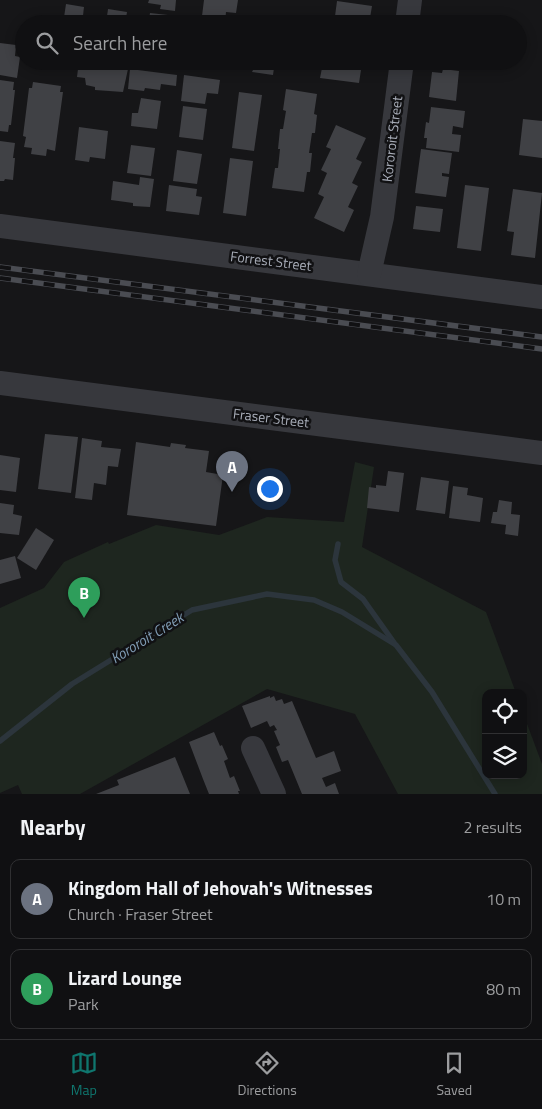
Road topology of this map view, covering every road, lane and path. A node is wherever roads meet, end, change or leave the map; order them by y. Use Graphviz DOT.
graph roads {
  1 [pos="410,0"];
  2 [pos="408,15"];
  3 [pos="401,70"];
  4 [pos="0,226"];
  5 [pos="375,275"];
  6 [pos="542,296"];
  7 [pos="0,383"];
  8 [pos="542,453"];
  9 [pos="254,748"];
  10 [pos="274,794"];
  1 -- 2 [label="street"];
  3 -- 5 [label="street, Kororoit Street"];
  4 -- 5 [label="street, Forrest Street"];
  5 -- 6 [label="street, Forrest Street"];
  7 -- 8 [label="street, Fraser Street"];
  9 -- 10 [label="street"];
}
